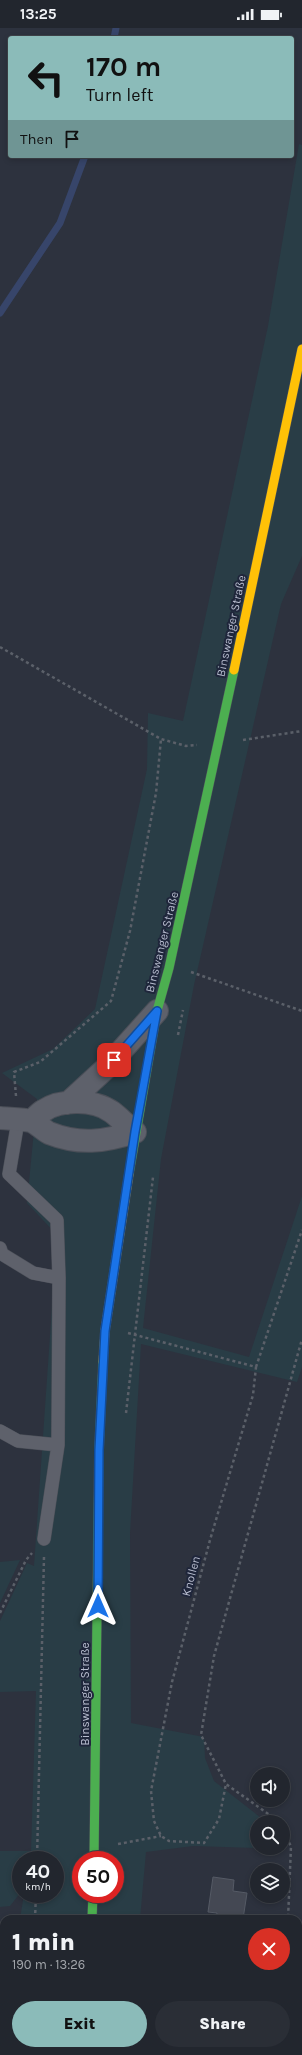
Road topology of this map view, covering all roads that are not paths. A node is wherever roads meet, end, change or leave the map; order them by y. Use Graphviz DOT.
graph roads {
  1 [pos="302,349"];
  2 [pos="157,1011"];
  3 [pos="68,1103"];
  4 [pos="17,1120"];
  5 [pos="135,1132"];
  6 [pos="0,1248"];
  7 [pos="59,1278"];
  8 [pos="0,1431"];
  9 [pos="58,1445"];
  10 [pos="44,1539"];
  11 [pos="94,1851"];
  12 [pos="93,1903"];
  13 [pos="92,1915"];
  1 -- 2 [label="main road, Binswanger Straße"];
  2 -- 3 [label="street"];
  2 -- 5 [label="main road, Binswanger Straße"];
  3 -- 4 [label="street"];
  3 -- 5 [label="street"];
  4 -- 5 [label="street"];
  4 -- 7 [label="lane"];
  5 -- 11 [label="main road, Binswanger Straße"];
  6 -- 7 [label="lane"];
  7 -- 9 [label="lane"];
  8 -- 9 [label="lane"];
  9 -- 10 [label="lane"];
  12 -- 13 [label="main road"];
}
